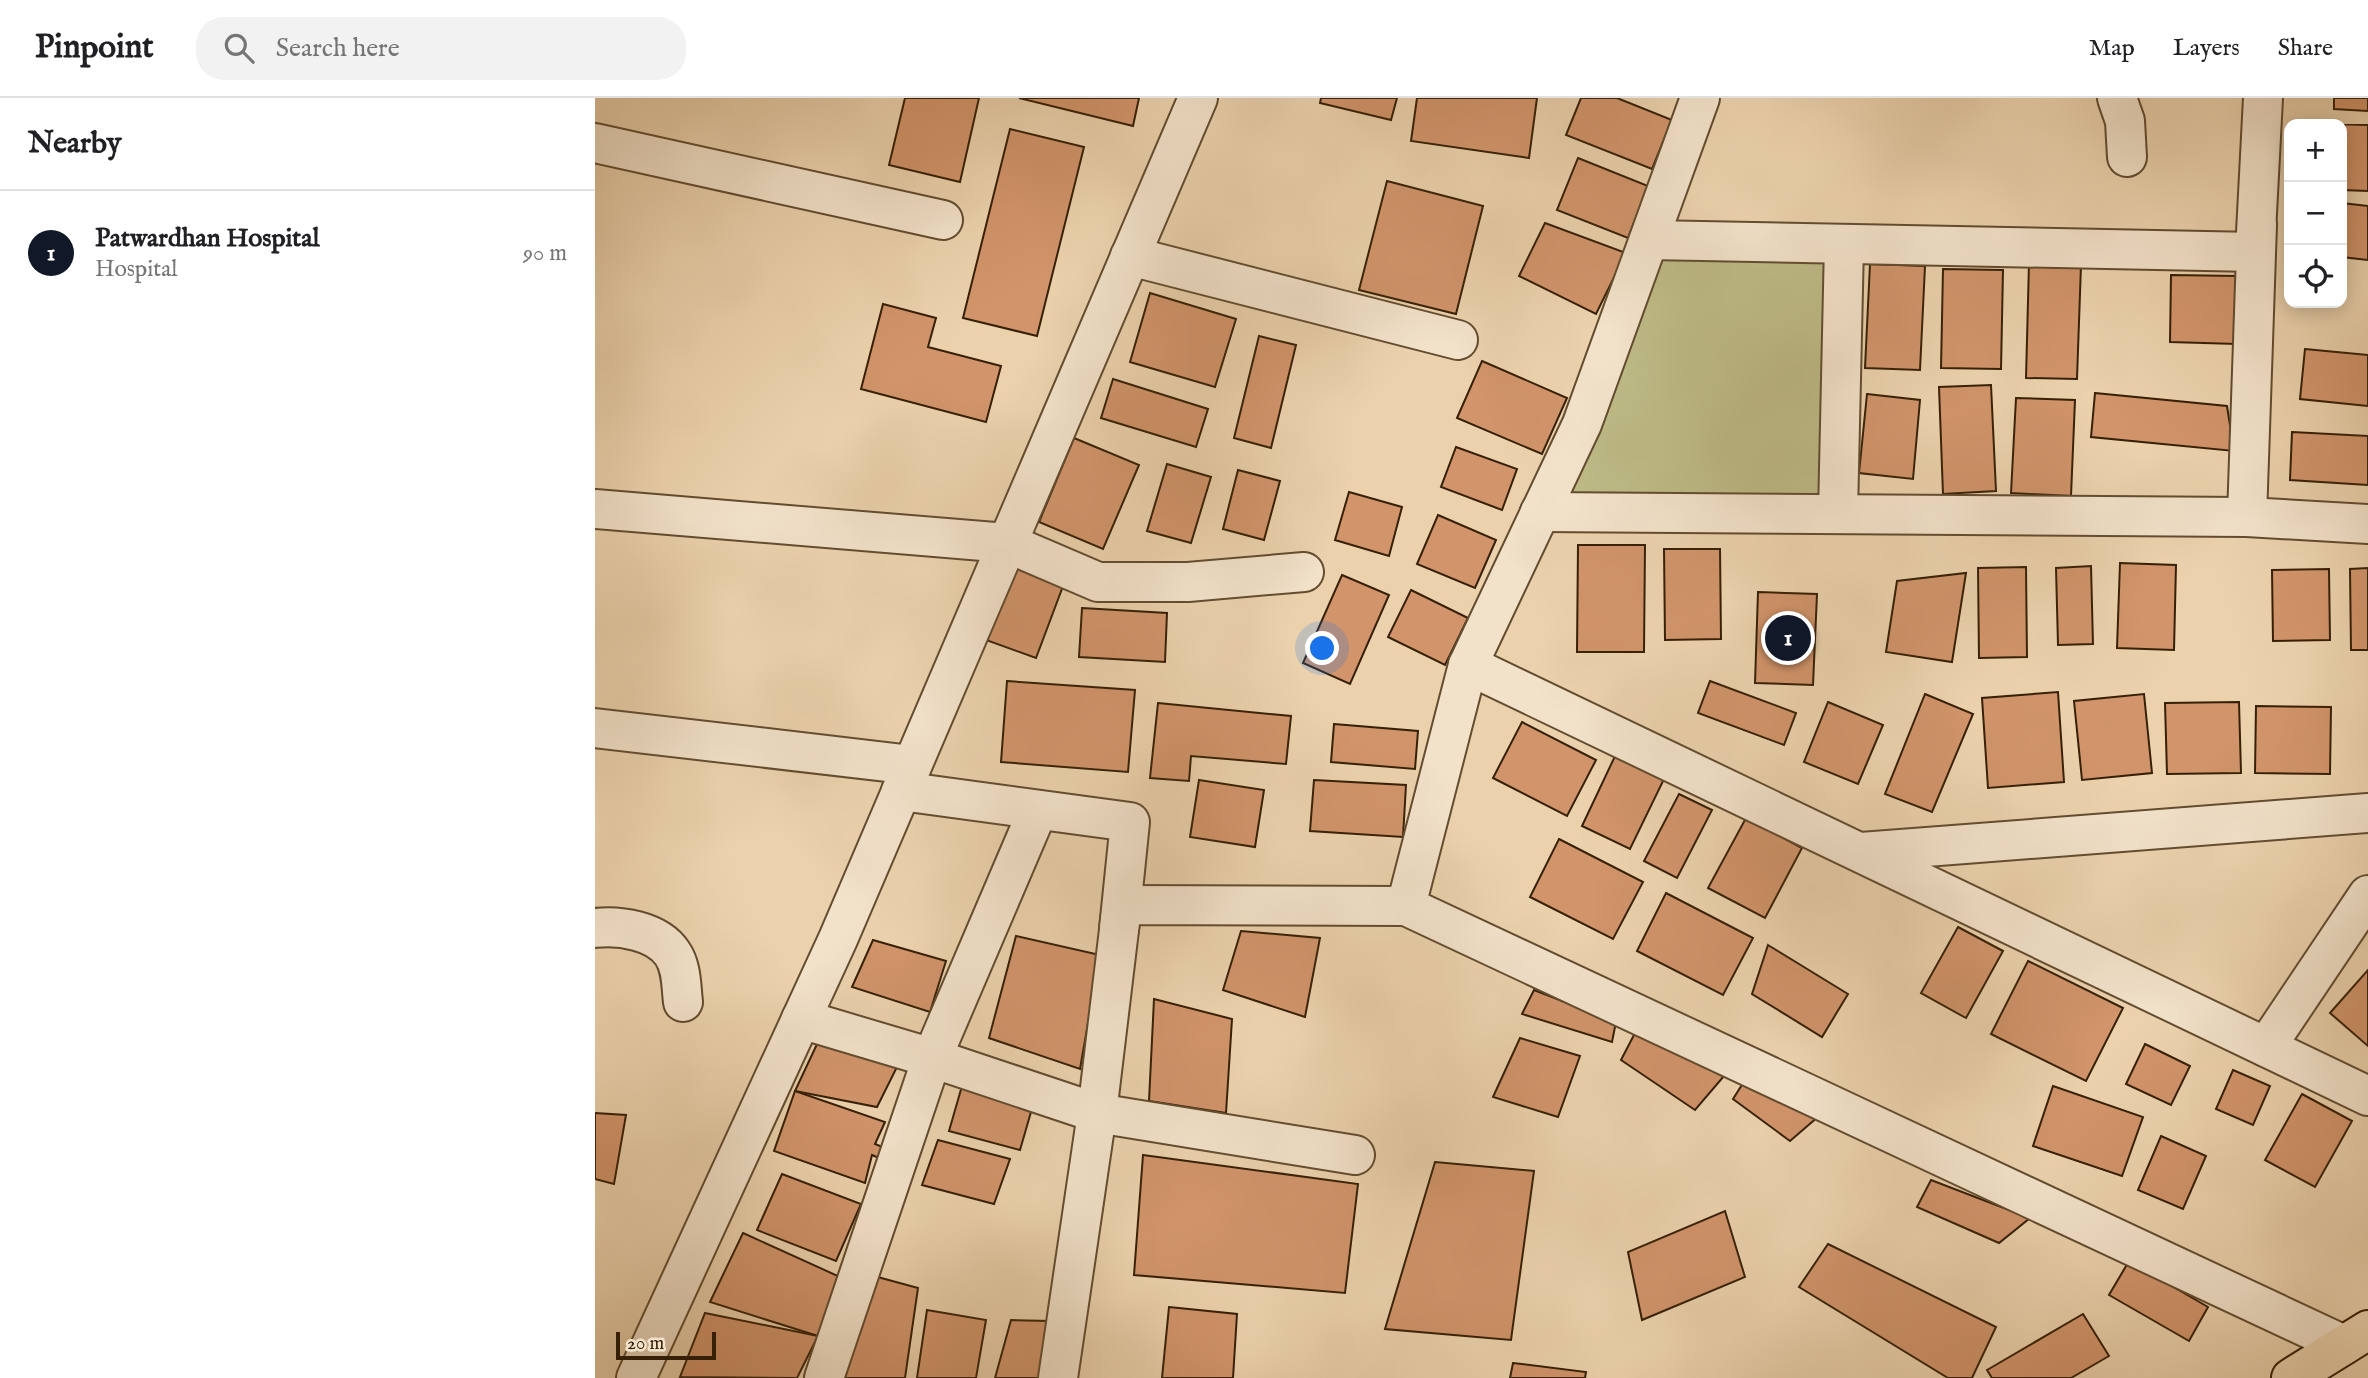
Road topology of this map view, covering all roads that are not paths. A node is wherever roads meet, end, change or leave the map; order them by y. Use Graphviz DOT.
graph roads {
  1 [pos="1198,98"];
  2 [pos="1700,98"];
  3 [pos="2117,98"];
  4 [pos="2263,98"];
  5 [pos="595,143"];
  6 [pos="2127,157"];
  7 [pos="2257,213"];
  8 [pos="943,220"];
  9 [pos="1649,240"];
  10 [pos="1844,244"];
  11 [pos="1131,256"];
  12 [pos="1458,340"];
  13 [pos="595,509"];
  14 [pos="1540,512"];
  15 [pos="1838,514"];
  16 [pos="2246,517"];
  17 [pos="2368,524"];
  18 [pos="1007,543"];
  19 [pos="1304,572"];
  20 [pos="1468,665"];
  21 [pos="595,728"];
  22 [pos="907,778"];
  23 [pos="1038,810"];
  24 [pos="2368,813"];
  25 [pos="1859,853"];
  26 [pos="2368,895"];
  27 [pos="1406,906"];
  28 [pos="595,928"];
  29 [pos="1119,929"];
  30 [pos="683,1002"];
  31 [pos="801,1019"];
  32 [pos="2266,1047"];
  33 [pos="932,1058"];
  34 [pos="2368,1096"];
  35 [pos="1097,1114"];
  36 [pos="1355,1155"];
  37 [pos="2356,1338"];
  38 [pos="636,1378"];
  39 [pos="824,1378"];
  40 [pos="1058,1378"];
  41 [pos="2291,1378"];
  1 -- 11 [label="street"];
  2 -- 9 [label="street"];
  3 -- 6 [label="street"];
  4 -- 7 [label="street"];
  5 -- 8 [label="street"];
  7 -- 10 [label="street"];
  7 -- 16 [label="street"];
  9 -- 10 [label="street"];
  9 -- 14 [label="street"];
  10 -- 15 [label="street"];
  11 -- 12 [label="street"];
  11 -- 18 [label="street"];
  13 -- 18 [label="street"];
  14 -- 15 [label="street"];
  14 -- 20 [label="street"];
  15 -- 16 [label="street"];
  16 -- 17 [label="street"];
  18 -- 19 [label="street"];
  18 -- 22 [label="street"];
  20 -- 25 [label="street"];
  20 -- 27 [label="street"];
  21 -- 22 [label="street"];
  22 -- 23 [label="street"];
  22 -- 31 [label="street"];
  23 -- 29 [label="street"];
  23 -- 33 [label="street"];
  24 -- 25 [label="street"];
  25 -- 32 [label="street"];
  26 -- 32 [label="street"];
  27 -- 29 [label="street"];
  27 -- 37 [label="street"];
  28 -- 30 [label="street"];
  29 -- 35 [label="street"];
  31 -- 33 [label="street"];
  31 -- 38 [label="street"];
  32 -- 34 [label="street"];
  33 -- 35 [label="street"];
  33 -- 39 [label="street"];
  35 -- 36 [label="street"];
  35 -- 40 [label="street"];
  37 -- 41 [label="main road"];
}
